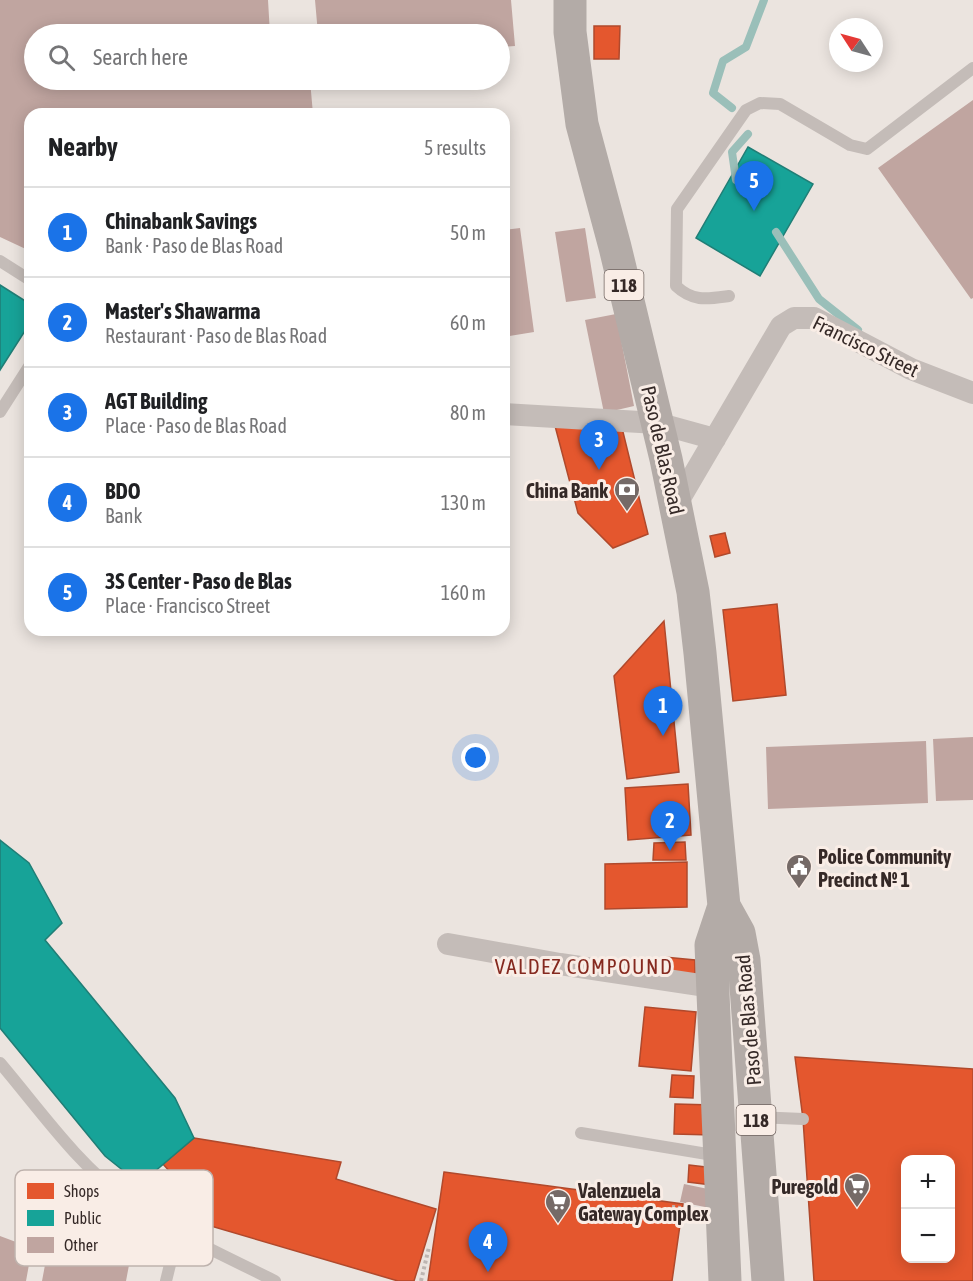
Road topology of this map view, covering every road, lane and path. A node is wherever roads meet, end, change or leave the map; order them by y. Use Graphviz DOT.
graph roads {
  1 [pos="570,0"];
  2 [pos="973,68"];
  3 [pos="0,261"];
  4 [pos="24,276"];
  5 [pos="729,296"];
  6 [pos="24,374"];
  7 [pos="973,393"];
  8 [pos="0,412"];
  9 [pos="510,414"];
  10 [pos="657,423"];
  11 [pos="715,439"];
  12 [pos="676,505"];
  13 [pos="724,906"];
  14 [pos="448,944"];
  15 [pos="713,987"];
  16 [pos="0,1063"];
  17 [pos="755,1118"];
  18 [pos="803,1119"];
  19 [pos="581,1133"];
  20 [pos="721,1156"];
  21 [pos="93,1170"];
  22 [pos="672,1207"];
  23 [pos="680,1215"];
  24 [pos="429,1247"];
  25 [pos="213,1250"];
  26 [pos="170,1266"];
  27 [pos="166,1281"];
  28 [pos="275,1281"];
  29 [pos="421,1281"];
  30 [pos="726,1281"];
  31 [pos="768,1281"];
  1 -- 10 [label="main road, Paso de Blas Road / 118"];
  2 -- 5 [label="lane"];
  3 -- 4 [label="lane"];
  6 -- 8 [label="lane"];
  7 -- 11 [label="street, Francisco Street"];
  9 -- 10 [label="street"];
  10 -- 11 [label="street"];
  10 -- 12 [label="main road, Paso de Blas Road / 118"];
  11 -- 12 [label="street, Francisco Street"];
  12 -- 13 [label="main road, Paso de Blas Road / 118"];
  13 -- 15 [label="main road, Paso de Blas Road / 118"];
  13 -- 17 [label="main road, Paso de Blas Road / 118"];
  14 -- 15 [label="street"];
  15 -- 20 [label="main road, Paso de Blas Road / 118"];
  16 -- 21 [label="lane"];
  17 -- 18 [label="lane"];
  17 -- 31 [label="main road, Paso de Blas Road / 118"];
  19 -- 20 [label="lane"];
  20 -- 30 [label="main road, Paso de Blas Road / 118"];
  22 -- 23 [label="path"];
  24 -- 29 [label="path"];
  25 -- 28 [label="lane"];
  26 -- 27 [label="lane"];
}
